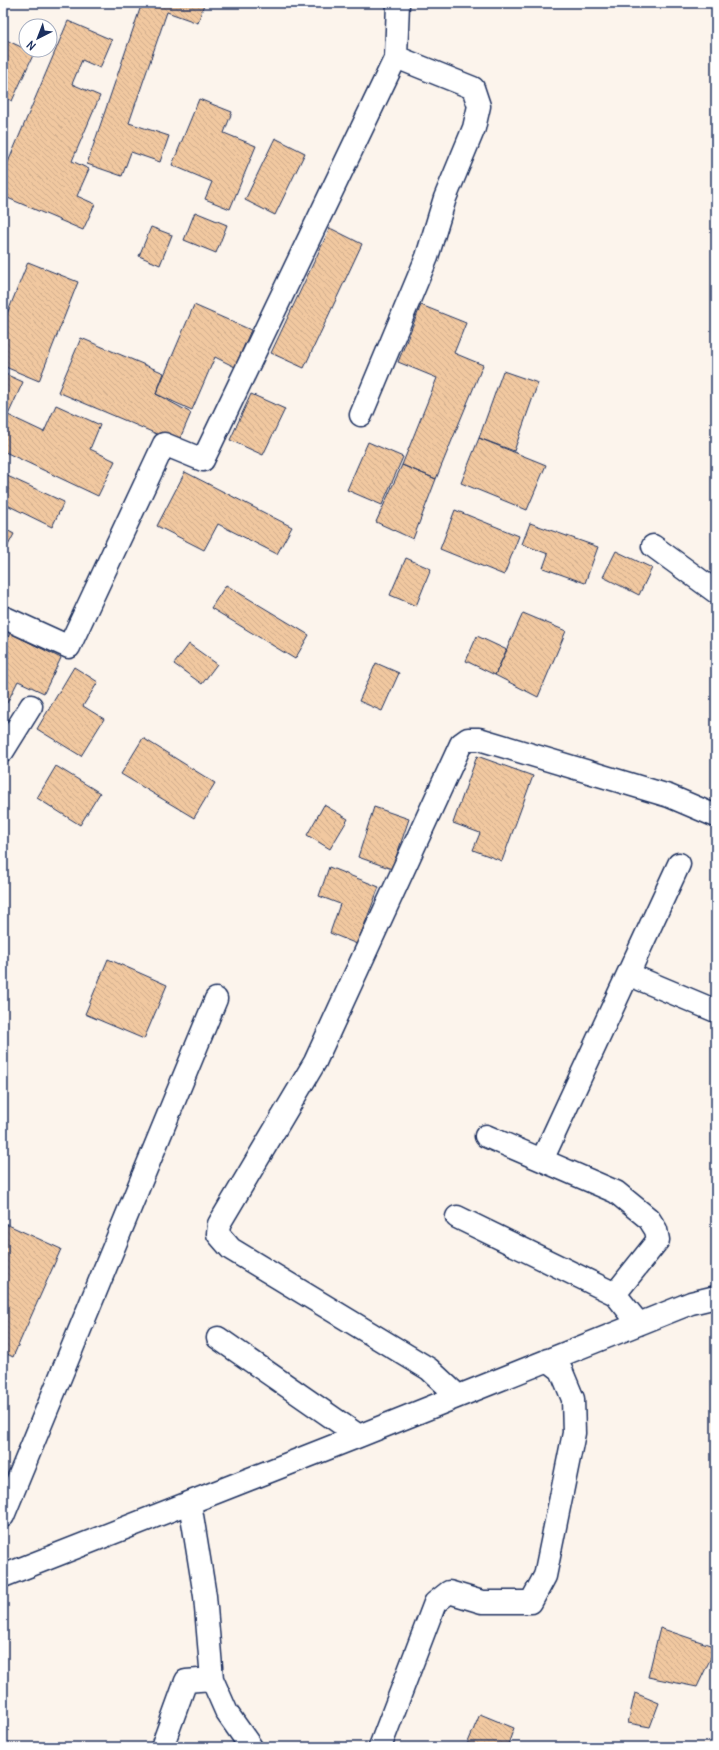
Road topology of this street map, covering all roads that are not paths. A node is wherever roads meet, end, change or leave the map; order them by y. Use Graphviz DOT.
graph roads {
  1 [pos="398,3"];
  2 [pos="396,57"];
  3 [pos="361,415"];
  4 [pos="653,546"];
  5 [pos="716,592"];
  6 [pos="3,617"];
  7 [pos="31,706"];
  8 [pos="3,752"];
  9 [pos="716,816"];
  10 [pos="679,864"];
  11 [pos="628,974"];
  12 [pos="216,999"];
  13 [pos="716,1011"];
  14 [pos="486,1136"];
  15 [pos="542,1160"];
  16 [pos="456,1217"];
  17 [pos="615,1294"];
  18 [pos="716,1297"];
  19 [pos="639,1324"];
  20 [pos="218,1338"];
  21 [pos="548,1360"];
  22 [pos="458,1396"];
  23 [pos="359,1436"];
  24 [pos="190,1503"];
  25 [pos="3,1516"];
  26 [pos="3,1576"];
  27 [pos="212,1679"];
  28 [pos="162,1747"];
  29 [pos="251,1747"];
  30 [pos="380,1747"];
  1 -- 2 [label="street"];
  2 -- 3 [label="street"];
  2 -- 6 [label="street"];
  4 -- 5 [label="street"];
  7 -- 8 [label="street"];
  9 -- 22 [label="street"];
  10 -- 11 [label="street"];
  11 -- 13 [label="street"];
  11 -- 15 [label="street"];
  12 -- 25 [label="street"];
  14 -- 15 [label="street"];
  15 -- 17 [label="street"];
  16 -- 17 [label="street"];
  17 -- 19 [label="street"];
  18 -- 19 [label="street"];
  19 -- 21 [label="street"];
  20 -- 23 [label="street"];
  21 -- 22 [label="street"];
  21 -- 30 [label="street"];
  22 -- 23 [label="street"];
  23 -- 24 [label="street"];
  24 -- 26 [label="street"];
  24 -- 27 [label="street"];
  27 -- 28 [label="street"];
  27 -- 29 [label="street"];
}
